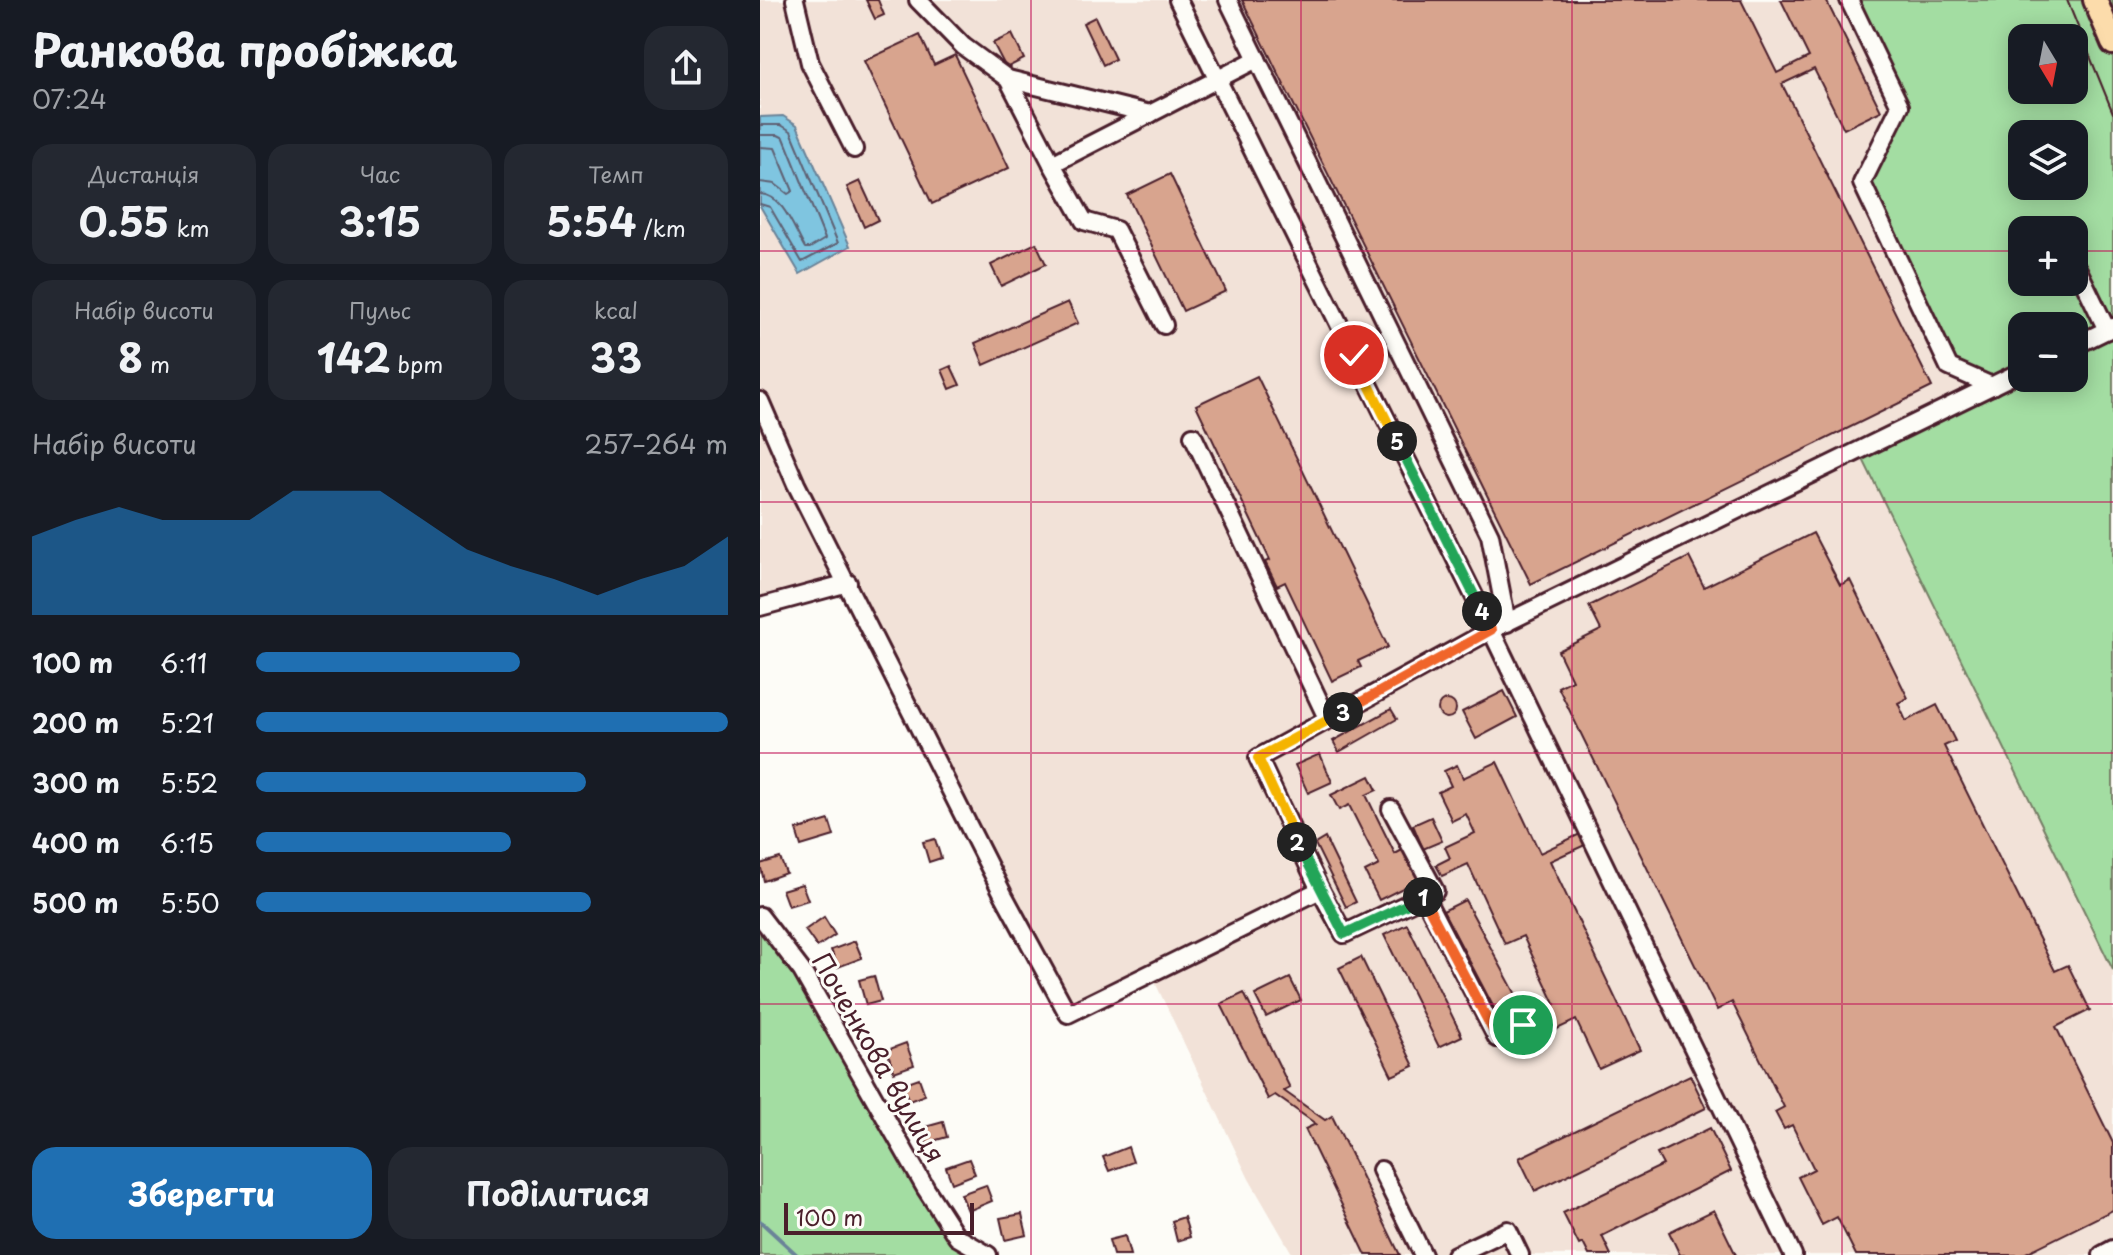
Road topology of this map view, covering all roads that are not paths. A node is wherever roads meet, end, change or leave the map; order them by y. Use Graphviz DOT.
graph roads {
  1 [pos="795,0"];
  2 [pos="918,0"];
  3 [pos="1178,0"];
  4 [pos="1228,0"];
  5 [pos="1849,0"];
  6 [pos="2095,0"];
  7 [pos="2113,43"];
  8 [pos="1257,59"];
  9 [pos="1008,79"];
  10 [pos="1217,79"];
  11 [pos="1150,114"];
  12 [pos="854,149"];
  13 [pos="1052,164"];
  14 [pos="2088,288"];
  15 [pos="1164,325"];
  16 [pos="2110,328"];
  17 [pos="2088,339"];
  18 [pos="2008,378"];
  19 [pos="1992,386"];
  20 [pos="760,401"];
  21 [pos="1193,436"];
  22 [pos="848,583"];
  23 [pos="760,607"];
  24 [pos="1507,623"];
  25 [pos="1491,630"];
  26 [pos="1328,720"];
  27 [pos="1391,809"];
  28 [pos="1320,890"];
  29 [pos="1424,896"];
  30 [pos="760,916"];
  31 [pos="1523,1025"];
  32 [pos="1381,1170"];
  33 [pos="957,1237"];
  34 [pos="2113,1249"];
  35 [pos="954,1255"];
  36 [pos="988,1255"];
  37 [pos="1423,1255"];
  38 [pos="1455,1255"];
  39 [pos="1520,1255"];
  40 [pos="1793,1255"];
  41 [pos="2102,1255"];
  1 -- 12 [label="street"];
  2 -- 9 [label="street"];
  3 -- 10 [label="street"];
  4 -- 8 [label="street"];
  5 -- 19 [label="street"];
  6 -- 7 [label="main road"];
  8 -- 10 [label="street"];
  8 -- 24 [label="street"];
  9 -- 11 [label="street"];
  9 -- 13 [label="street"];
  10 -- 11 [label="street"];
  10 -- 25 [label="street"];
  11 -- 13 [label="street"];
  13 -- 15 [label="street"];
  14 -- 16 [label="street"];
  16 -- 17 [label="street"];
  18 -- 19 [label="street"];
  19 -- 24 [label="street"];
  20 -- 22 [label="street"];
  21 -- 26 [label="street"];
  22 -- 23 [label="street"];
  22 -- 28 [label="street"];
  24 -- 25 [label="street"];
  25 -- 26 [label="street"];
  25 -- 40 [label="street"];
  26 -- 28 [label="street"];
  27 -- 29 [label="street"];
  28 -- 29 [label="street"];
  29 -- 31 [label="street"];
  30 -- 33 [label="street, Поченкова вулиця"];
  32 -- 37 [label="street"];
  33 -- 35 [label="street"];
  33 -- 36 [label="street, Поченкова вулиця"];
  34 -- 41 [label="street"];
  38 -- 39 [label="street"];
}
